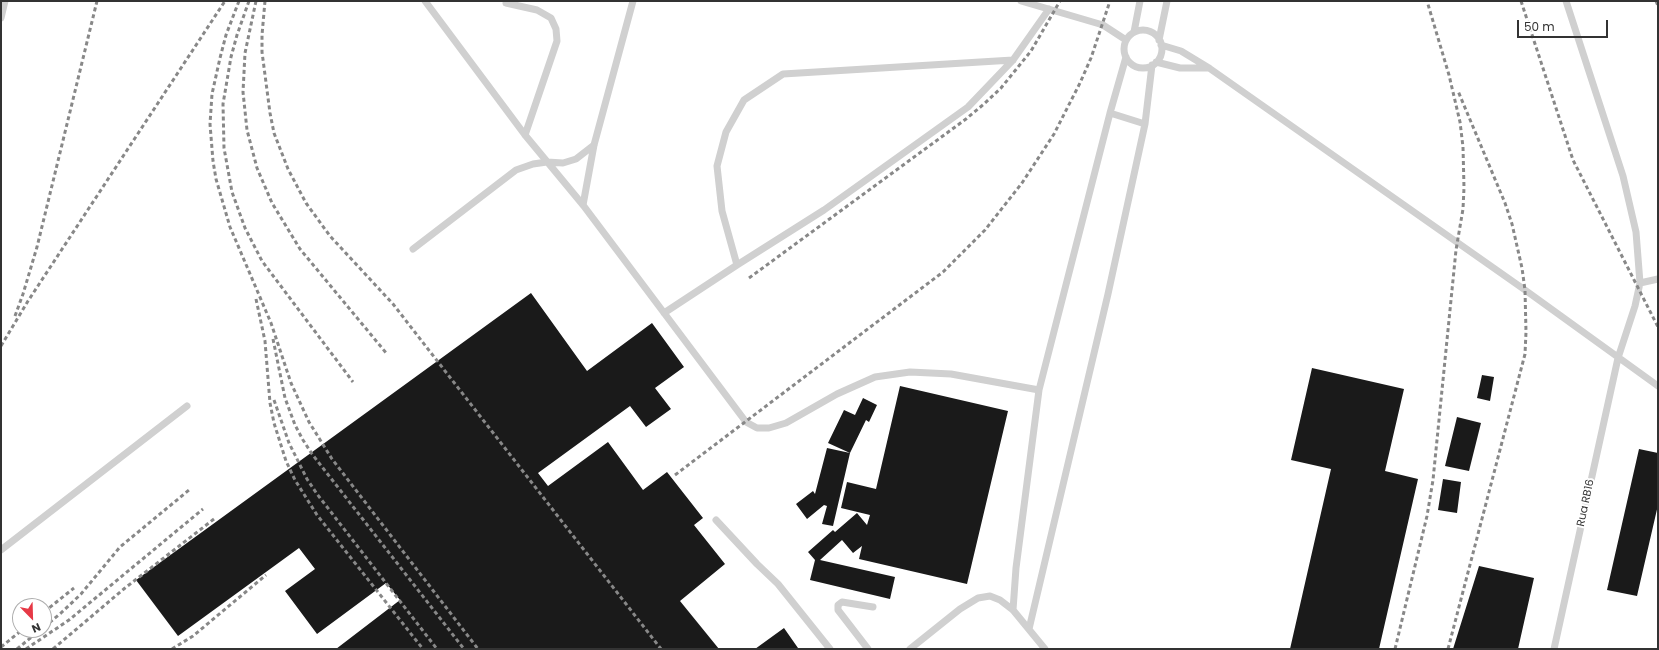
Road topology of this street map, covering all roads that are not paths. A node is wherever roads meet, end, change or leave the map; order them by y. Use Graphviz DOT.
graph roads {
  1 [pos="5,1"];
  2 [pos="425,1"];
  3 [pos="633,1"];
  4 [pos="1021,1"];
  5 [pos="1140,1"];
  6 [pos="1167,1"];
  7 [pos="1566,1"];
  8 [pos="506,3"];
  9 [pos="1049,9"];
  10 [pos="1,18"];
  11 [pos="1134,32"];
  12 [pos="1126,40"];
  13 [pos="1160,42"];
  14 [pos="1126,58"];
  15 [pos="1013,60"];
  16 [pos="1154,64"];
  17 [pos="1209,68"];
  18 [pos="1110,113"];
  19 [pos="1145,124"];
  20 [pos="525,135"];
  21 [pos="594,145"];
  22 [pos="547,162"];
  23 [pos="583,205"];
  24 [pos="413,249"];
  25 [pos="738,265"];
  26 [pos="1658,280"];
  27 [pos="1640,283"];
  28 [pos="664,313"];
  29 [pos="1618,358"];
  30 [pos="1658,386"];
  31 [pos="1039,390"];
  32 [pos="187,406"];
  33 [pos="716,520"];
  34 [pos="1,550"];
  35 [pos="873,607"];
  36 [pos="1013,610"];
  37 [pos="1029,629"];
  38 [pos="830,649"];
  39 [pos="868,649"];
  40 [pos="910,649"];
  41 [pos="1045,649"];
  42 [pos="1554,649"];
  1 -- 10 [label="lane"];
  2 -- 20 [label="lane"];
  3 -- 21 [label="lane"];
  4 -- 9 [label="lane"];
  5 -- 11 [label="lane"];
  6 -- 13 [label="lane"];
  7 -- 27 [label="lane, Rua RB16"];
  8 -- 20 [label="lane"];
  9 -- 12 [label="lane"];
  9 -- 15 [label="lane"];
  11 -- 12 [label="lane"];
  11 -- 13 [label="lane"];
  12 -- 14 [label="lane"];
  13 -- 16 [label="lane"];
  13 -- 17 [label="lane"];
  14 -- 16 [label="lane"];
  14 -- 18 [label="lane"];
  15 -- 25 [label="lane"];
  15 -- 25 [label="lane"];
  16 -- 17 [label="lane"];
  16 -- 19 [label="lane"];
  17 -- 29 [label="lane"];
  18 -- 19 [label="lane"];
  18 -- 31 [label="lane"];
  19 -- 37 [label="lane"];
  20 -- 22 [label="lane"];
  21 -- 22 [label="lane"];
  21 -- 23 [label="lane"];
  22 -- 23 [label="lane"];
  22 -- 24 [label="lane"];
  23 -- 28 [label="lane"];
  25 -- 28 [label="lane"];
  26 -- 27 [label="lane"];
  27 -- 29 [label="lane, Rua RB16"];
  28 -- 31 [label="lane"];
  29 -- 30 [label="lane"];
  29 -- 42 [label="lane, Rua RB16"];
  31 -- 36 [label="lane"];
  32 -- 34 [label="lane"];
  33 -- 38 [label="lane"];
  35 -- 39 [label="lane"];
  36 -- 37 [label="lane"];
  36 -- 40 [label="lane"];
  37 -- 41 [label="lane"];
}
